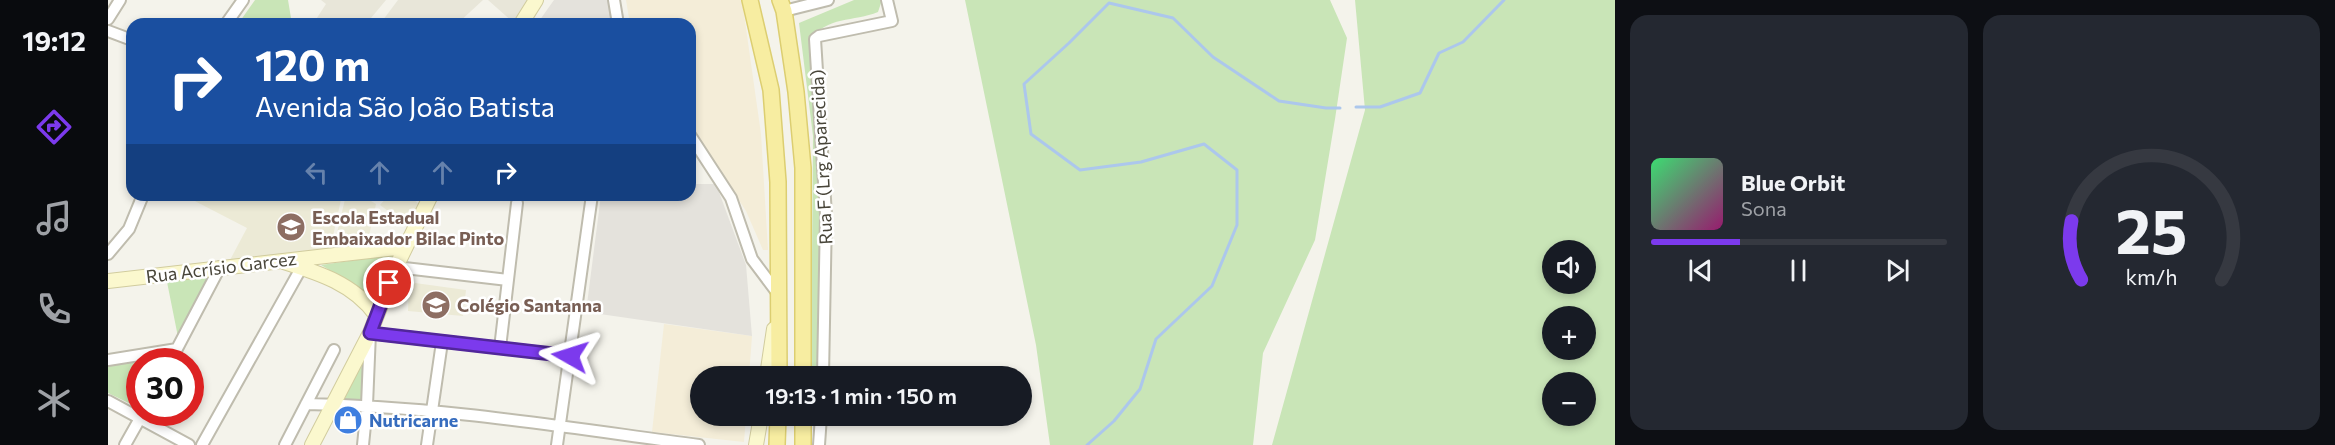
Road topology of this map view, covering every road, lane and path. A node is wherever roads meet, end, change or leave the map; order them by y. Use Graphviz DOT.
graph roads {
  1 [pos="120,0"];
  2 [pos="243,0"];
  3 [pos="536,0"];
  4 [pos="614,0"];
  5 [pos="750,0"];
  6 [pos="828,0"];
  7 [pos="887,0"];
  8 [pos="782,5"];
  9 [pos="230,18"];
  10 [pos="525,18"];
  11 [pos="617,18"];
  12 [pos="108,19"];
  13 [pos="108,31"];
  14 [pos="126,38"];
  15 [pos="696,144"];
  16 [pos="141,201"];
  17 [pos="428,201"];
  18 [pos="591,201"];
  19 [pos="517,203"];
  20 [pos="405,247"];
  21 [pos="108,254"];
  22 [pos="304,262"];
  23 [pos="220,267"];
  24 [pos="396,267"];
  25 [pos="508,280"];
  26 [pos="108,281"];
  27 [pos="779,295"];
  28 [pos="376,315"];
  29 [pos="370,333"];
  30 [pos="442,342"];
  31 [pos="178,348"];
  32 [pos="500,348"];
  33 [pos="334,350"];
  34 [pos="570,356"];
  35 [pos="126,357"];
  36 [pos="108,360"];
  37 [pos="768,366"];
  38 [pos="779,366"];
  39 [pos="803,366"];
  40 [pos="823,366"];
  41 [pos="108,400"];
  42 [pos="306,404"];
  43 [pos="333,404"];
  44 [pos="367,405"];
  45 [pos="126,408"];
  46 [pos="431,411"];
  47 [pos="136,426"];
  48 [pos="159,426"];
  49 [pos="759,426"];
  50 [pos="778,426"];
  51 [pos="803,426"];
  52 [pos="820,426"];
  53 [pos="560,427"];
  54 [pos="632,441"];
  55 [pos="125,445"];
  56 [pos="189,445"];
  57 [pos="202,445"];
  58 [pos="285,445"];
  59 [pos="312,445"];
  60 [pos="363,445"];
  61 [pos="427,445"];
  62 [pos="558,445"];
  63 [pos="699,445"];
  64 [pos="756,445"];
  65 [pos="777,445"];
  66 [pos="803,445"];
  67 [pos="819,445"];
  1 -- 12 [label="street"];
  2 -- 9 [label="street"];
  3 -- 10 [label="street"];
  4 -- 11 [label="street"];
  5 -- 27 [label="main road"];
  6 -- 8 [label="street"];
  7 -- 40 [label="street, Rua F (Lrg Aparecida)"];
  8 -- 39 [label="main road"];
  13 -- 14 [label="street"];
  15 -- 27 [label="street"];
  16 -- 21 [label="street"];
  17 -- 20 [label="street"];
  18 -- 34 [label="street"];
  19 -- 25 [label="street"];
  20 -- 22 [label="street, Rua Acrísio Garcez"];
  20 -- 24 [label="street"];
  22 -- 23 [label="street, Rua Acrísio Garcez"];
  22 -- 28 [label="street"];
  22 -- 57 [label="street"];
  23 -- 26 [label="street, Rua Acrísio Garcez"];
  23 -- 31 [label="street"];
  24 -- 25 [label="street"];
  24 -- 28 [label="street"];
  25 -- 32 [label="street"];
  27 -- 37 [label="street"];
  27 -- 38 [label="main road"];
  28 -- 29 [label="street"];
  29 -- 30 [label="street"];
  29 -- 43 [label="street"];
  29 -- 44 [label="street"];
  30 -- 32 [label="street"];
  30 -- 46 [label="street"];
  32 -- 34 [label="street"];
  33 -- 42 [label="street"];
  34 -- 53 [label="street"];
  35 -- 36 [label="street"];
  41 -- 45 [label="street"];
  42 -- 43 [label="street"];
  42 -- 58 [label="street"];
  43 -- 44 [label="street"];
  43 -- 59 [label="street"];
  44 -- 46 [label="street"];
  44 -- 60 [label="street"];
  46 -- 53 [label="street"];
  46 -- 61 [label="street"];
  47 -- 55 [label="street"];
  48 -- 56 [label="street"];
  49 -- 64 [label="street"];
  50 -- 65 [label="main road"];
  51 -- 66 [label="main road"];
  52 -- 67 [label="street"];
  53 -- 54 [label="street"];
  53 -- 62 [label="street"];
  54 -- 63 [label="street"];
}
